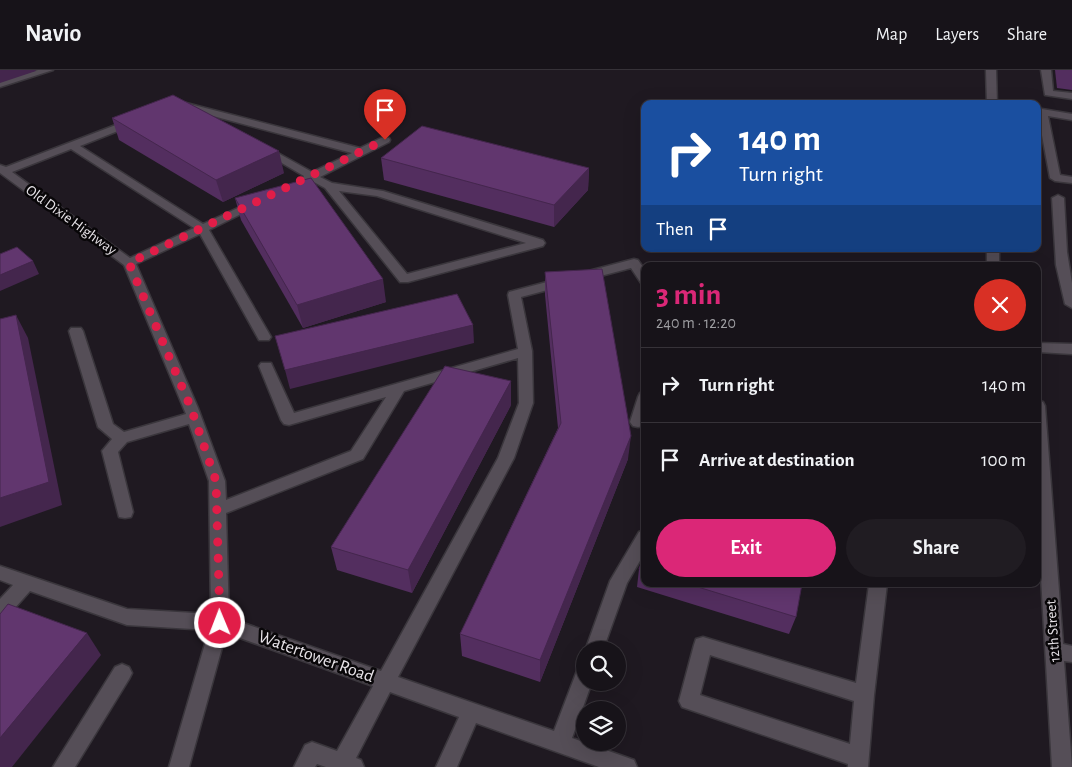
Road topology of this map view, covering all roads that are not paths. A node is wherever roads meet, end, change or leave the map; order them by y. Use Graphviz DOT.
graph roads {
  1 [pos="48,70"];
  2 [pos="992,70"];
  3 [pos="1046,70"];
  4 [pos="0,84"];
  5 [pos="1072,96"];
  6 [pos="992,100"];
  7 [pos="1041,116"];
  8 [pos="1072,117"];
  9 [pos="141,118"];
  10 [pos="1041,124"];
  11 [pos="228,129"];
  12 [pos="385,140"];
  13 [pos="254,143"];
  14 [pos="72,145"];
  15 [pos="362,152"];
  16 [pos="2,170"];
  17 [pos="312,176"];
  18 [pos="1072,180"];
  19 [pos="296,184"];
  20 [pos="329,186"];
  21 [pos="270,196"];
  22 [pos="1058,198"];
  23 [pos="203,229"];
  24 [pos="129,263"];
  25 [pos="1067,263"];
  26 [pos="641,274"];
  27 [pos="1072,304"];
  28 [pos="76,332"];
  29 [pos="264,337"];
  30 [pos="1041,348"];
  31 [pos="1072,349"];
  32 [pos="525,351"];
  33 [pos="266,366"];
  34 [pos="398,388"];
  35 [pos="641,411"];
  36 [pos="193,417"];
  37 [pos="638,422"];
  38 [pos="1041,436"];
  39 [pos="122,438"];
  40 [pos="217,510"];
  41 [pos="125,512"];
  42 [pos="641,544"];
  43 [pos="0,573"];
  44 [pos="26,582"];
  45 [pos="878,587"];
  46 [pos="0,612"];
  47 [pos="220,623"];
  48 [pos="597,641"];
  49 [pos="1063,652"];
  50 [pos="122,673"];
  51 [pos="385,682"];
  52 [pos="579,691"];
  53 [pos="864,695"];
  54 [pos="471,712"];
  55 [pos="560,744"];
  56 [pos="858,762"];
  57 [pos="348,765"];
  58 [pos="63,767"];
  59 [pos="178,767"];
  60 [pos="304,767"];
  61 [pos="446,767"];
  62 [pos="627,767"];
  63 [pos="1062,767"];
  1 -- 4 [label="street"];
  2 -- 6 [label="street"];
  3 -- 5 [label="street"];
  7 -- 8 [label="street"];
  9 -- 14 [label="street"];
  10 -- 18 [label="street"];
  11 -- 15 [label="street"];
  12 -- 15 [label="street"];
  13 -- 17 [label="street"];
  14 -- 16 [label="street"];
  14 -- 23 [label="street"];
  15 -- 17 [label="street"];
  16 -- 24 [label="street, Old Dixie Highway"];
  17 -- 19 [label="street"];
  17 -- 20 [label="street"];
  20 -- 20 [label="street"];
  21 -- 23 [label="street"];
  22 -- 25 [label="street"];
  23 -- 24 [label="street"];
  23 -- 29 [label="street"];
  24 -- 36 [label="street, Old Dixie Highway"];
  25 -- 27 [label="street"];
  26 -- 32 [label="street"];
  28 -- 39 [label="street"];
  30 -- 31 [label="street"];
  32 -- 34 [label="street"];
  32 -- 51 [label="street"];
  33 -- 34 [label="street"];
  34 -- 40 [label="street"];
  35 -- 37 [label="street"];
  36 -- 39 [label="street"];
  36 -- 40 [label="street, Old Dixie Highway"];
  38 -- 49 [label="street, 12th Street"];
  39 -- 41 [label="street"];
  40 -- 47 [label="street, Old Dixie Highway"];
  42 -- 48 [label="street"];
  43 -- 44 [label="street, Watertower Road"];
  44 -- 46 [label="street"];
  44 -- 47 [label="street, Watertower Road"];
  45 -- 53 [label="street"];
  47 -- 51 [label="street, Watertower Road"];
  47 -- 59 [label="street, Old Dixie Highway"];
  49 -- 63 [label="street, 12th Street"];
  50 -- 58 [label="street"];
  51 -- 54 [label="street, Watertower Road"];
  51 -- 57 [label="street"];
  52 -- 55 [label="street"];
  53 -- 56 [label="street"];
  53 -- 56 [label="street"];
  54 -- 55 [label="street, Watertower Road"];
  54 -- 61 [label="street"];
  55 -- 62 [label="street, Watertower Road"];
  57 -- 60 [label="street"];
}
